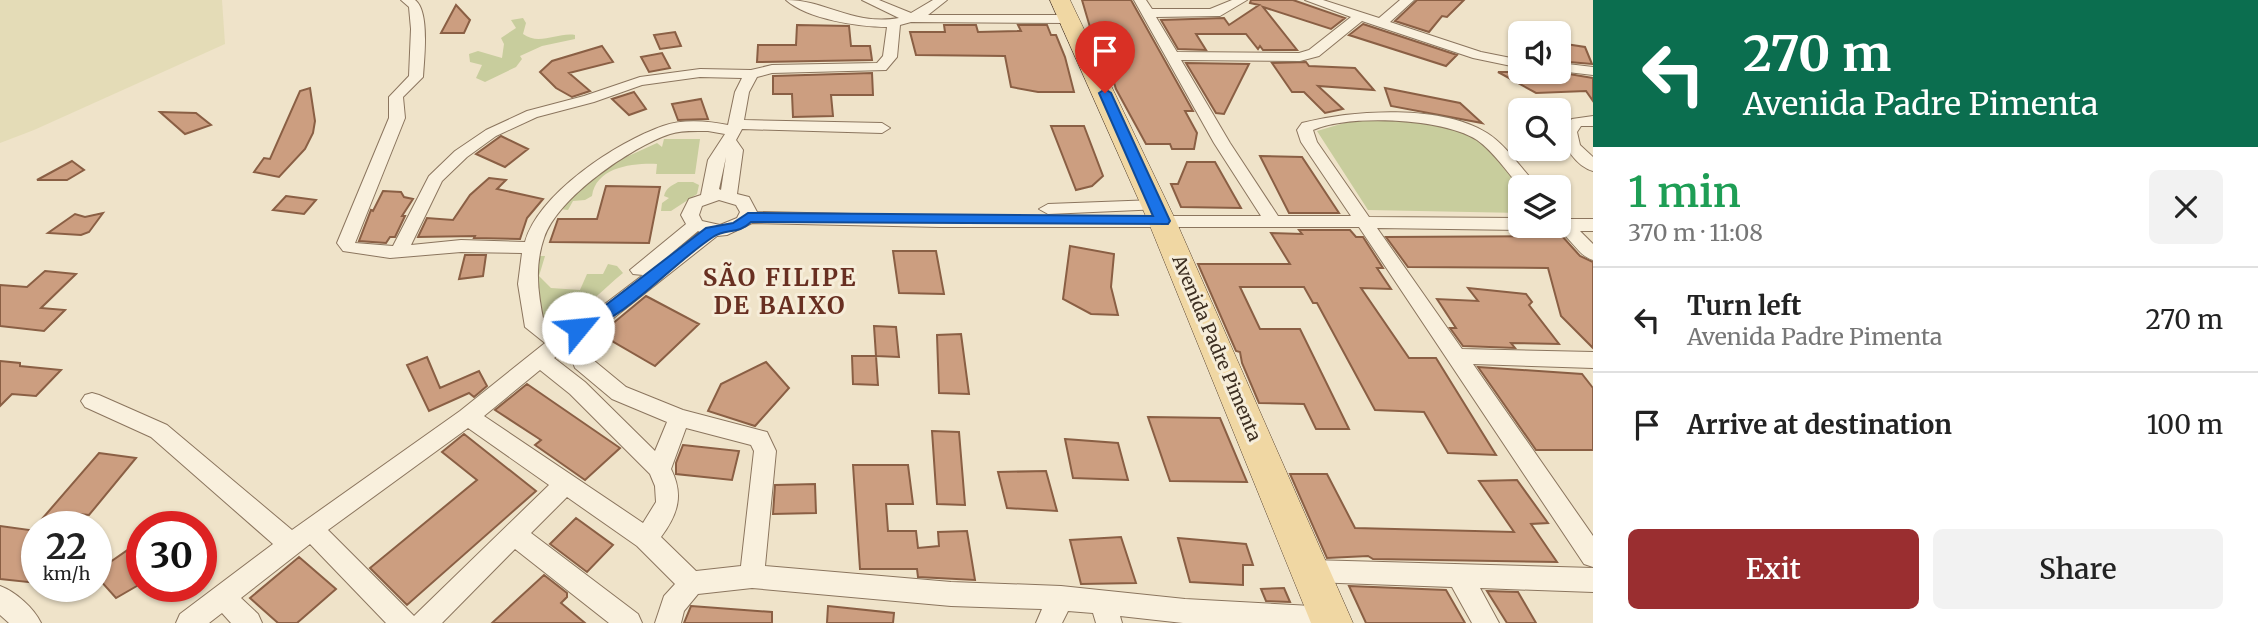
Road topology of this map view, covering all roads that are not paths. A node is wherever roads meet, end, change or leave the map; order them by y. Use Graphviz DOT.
graph roads {
  1 [pos="407,0"];
  2 [pos="792,0"];
  3 [pos="868,0"];
  4 [pos="940,0"];
  5 [pos="1241,0"];
  6 [pos="1311,0"];
  7 [pos="1408,0"];
  8 [pos="1144,6"];
  9 [pos="1064,9"];
  10 [pos="1361,16"];
  11 [pos="914,19"];
  12 [pos="1381,23"];
  13 [pos="894,24"];
  14 [pos="1174,57"];
  15 [pos="1508,61"];
  16 [pos="1571,68"];
  17 [pos="1593,71"];
  18 [pos="751,74"];
  19 [pos="1593,121"];
  20 [pos="882,128"];
  21 [pos="733,133"];
  22 [pos="1593,166"];
  23 [pos="1518,175"];
  24 [pos="728,195"];
  25 [pos="709,196"];
  26 [pos="748,211"];
  27 [pos="1159,213"];
  28 [pos="1363,220"];
  29 [pos="1273,222"];
  30 [pos="1508,224"];
  31 [pos="1571,224"];
  32 [pos="1593,225"];
  33 [pos="703,228"];
  34 [pos="1571,233"];
  35 [pos="532,248"];
  36 [pos="399,252"];
  37 [pos="1593,254"];
  38 [pos="568,335"];
  39 [pos="1456,356"];
  40 [pos="538,358"];
  41 [pos="1593,360"];
  42 [pos="92,401"];
  43 [pos="468,417"];
  44 [pos="678,418"];
  45 [pos="660,470"];
  46 [pos="567,482"];
  47 [pos="514,534"];
  48 [pos="301,537"];
  49 [pos="646,538"];
  50 [pos="1593,556"];
  51 [pos="1311,572"];
  52 [pos="751,576"];
  53 [pos="1460,577"];
  54 [pos="1593,580"];
  55 [pos="691,583"];
  56 [pos="222,596"];
  57 [pos="0,598"];
  58 [pos="1061,598"];
  59 [pos="1105,612"];
  60 [pos="1187,617"];
  61 [pos="1331,621"];
  62 [pos="28,623"];
  63 [pos="189,623"];
  64 [pos="249,623"];
  65 [pos="404,623"];
  66 [pos="424,623"];
  67 [pos="629,623"];
  68 [pos="668,623"];
  69 [pos="1049,623"];
  70 [pos="1486,623"];
  1 -- 36 [label="street"];
  2 -- 13 [label="street"];
  3 -- 11 [label="street"];
  4 -- 11 [label="street"];
  5 -- 8 [label="street"];
  6 -- 10 [label="street"];
  7 -- 12 [label="street"];
  8 -- 14 [label="street"];
  9 -- 11 [label="street"];
  9 -- 27 [label="main road, Avenida Padre Pimenta"];
  10 -- 12 [label="street"];
  10 -- 14 [label="street"];
  11 -- 13 [label="street"];
  12 -- 15 [label="street"];
  13 -- 18 [label="street"];
  14 -- 29 [label="street"];
  16 -- 17 [label="street"];
  18 -- 21 [label="street"];
  18 -- 36 [label="street"];
  19 -- 22 [label="street"];
  20 -- 21 [label="street"];
  21 -- 24 [label="street"];
  21 -- 25 [label="street"];
  21 -- 35 [label="street"];
  23 -- 28 [label="street"];
  24 -- 25 [label="street"];
  24 -- 26 [label="street"];
  25 -- 33 [label="street"];
  26 -- 27 [label="street"];
  26 -- 33 [label="street"];
  27 -- 29 [label="street"];
  27 -- 51 [label="main road, Avenida Padre Pimenta"];
  28 -- 29 [label="street"];
  28 -- 30 [label="street"];
  28 -- 39 [label="street"];
  31 -- 32 [label="street"];
  33 -- 38 [label="street"];
  34 -- 37 [label="street"];
  35 -- 36 [label="street"];
  35 -- 38 [label="street"];
  38 -- 40 [label="street"];
  38 -- 44 [label="street"];
  39 -- 41 [label="street"];
  39 -- 50 [label="street"];
  40 -- 43 [label="street"];
  40 -- 45 [label="street"];
  42 -- 48 [label="street"];
  43 -- 46 [label="street"];
  43 -- 48 [label="street"];
  44 -- 45 [label="street"];
  44 -- 52 [label="street"];
  45 -- 49 [label="street"];
  46 -- 47 [label="street"];
  46 -- 49 [label="street"];
  47 -- 66 [label="street"];
  47 -- 67 [label="street"];
  48 -- 56 [label="street"];
  48 -- 65 [label="street"];
  49 -- 55 [label="street"];
  51 -- 53 [label="street"];
  51 -- 61 [label="main road, Avenida Padre Pimenta"];
  52 -- 55 [label="street"];
  52 -- 58 [label="street"];
  53 -- 54 [label="street"];
  53 -- 70 [label="street"];
  55 -- 68 [label="street"];
  56 -- 63 [label="street"];
  56 -- 64 [label="street"];
  57 -- 62 [label="street"];
  58 -- 59 [label="street"];
  58 -- 69 [label="street"];
  59 -- 60 [label="street"];
  60 -- 61 [label="street"];
}
